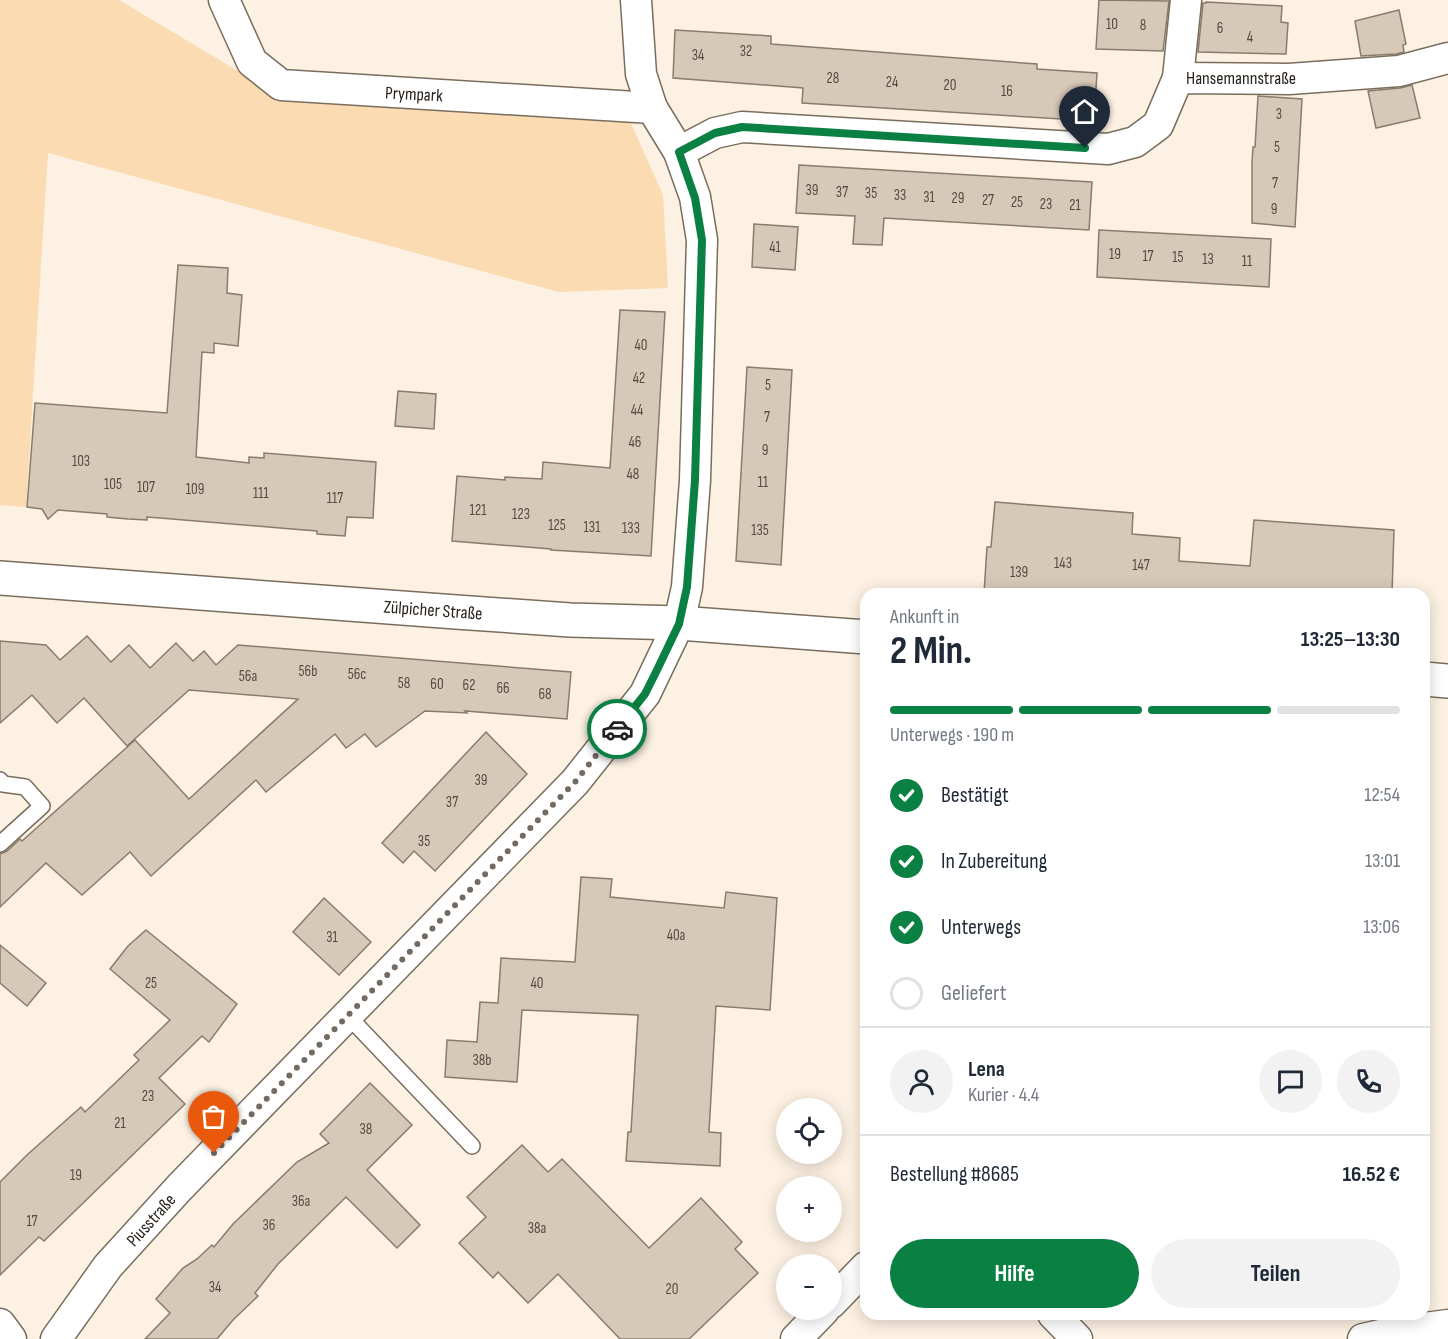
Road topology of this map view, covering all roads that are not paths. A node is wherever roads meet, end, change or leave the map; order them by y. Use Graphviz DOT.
graph roads {
  1 [pos="224,0"];
  2 [pos="636,0"];
  3 [pos="1186,0"];
  4 [pos="1448,58"];
  5 [pos="1178,78"];
  6 [pos="652,108"];
  7 [pos="679,152"];
  8 [pos="0,578"];
  9 [pos="679,624"];
  10 [pos="860,637"];
  11 [pos="1430,680"];
  12 [pos="1448,681"];
  13 [pos="0,780"];
  14 [pos="0,844"];
  15 [pos="347,1016"];
  16 [pos="472,1146"];
  17 [pos="860,1274"];
  18 [pos="842,1292"];
  19 [pos="814,1320"];
  20 [pos="1059,1320"];
  21 [pos="0,1324"];
  22 [pos="1448,1325"];
  23 [pos="11,1339"];
  24 [pos="56,1339"];
  25 [pos="796,1339"];
  26 [pos="1077,1339"];
  27 [pos="1363,1339"];
  1 -- 6 [label="street, Prympark"];
  2 -- 6 [label="street, Piusstraße"];
  3 -- 5 [label="street"];
  4 -- 5 [label="street, Hansemannstraße"];
  5 -- 7 [label="street, Hansemannstraße"];
  6 -- 7 [label="street, Piusstraße"];
  7 -- 9 [label="street, Piusstraße"];
  8 -- 9 [label="street, Zülpicher Straße"];
  9 -- 10 [label="street, Zülpicher Straße"];
  9 -- 15 [label="street, Piusstraße"];
  11 -- 12 [label="street"];
  13 -- 14 [label="lane"];
  15 -- 16 [label="lane"];
  15 -- 24 [label="street, Piusstraße"];
  17 -- 18 [label="street"];
  19 -- 25 [label="street"];
  20 -- 26 [label="street"];
  21 -- 23 [label="street"];
  22 -- 27 [label="street"];
}
